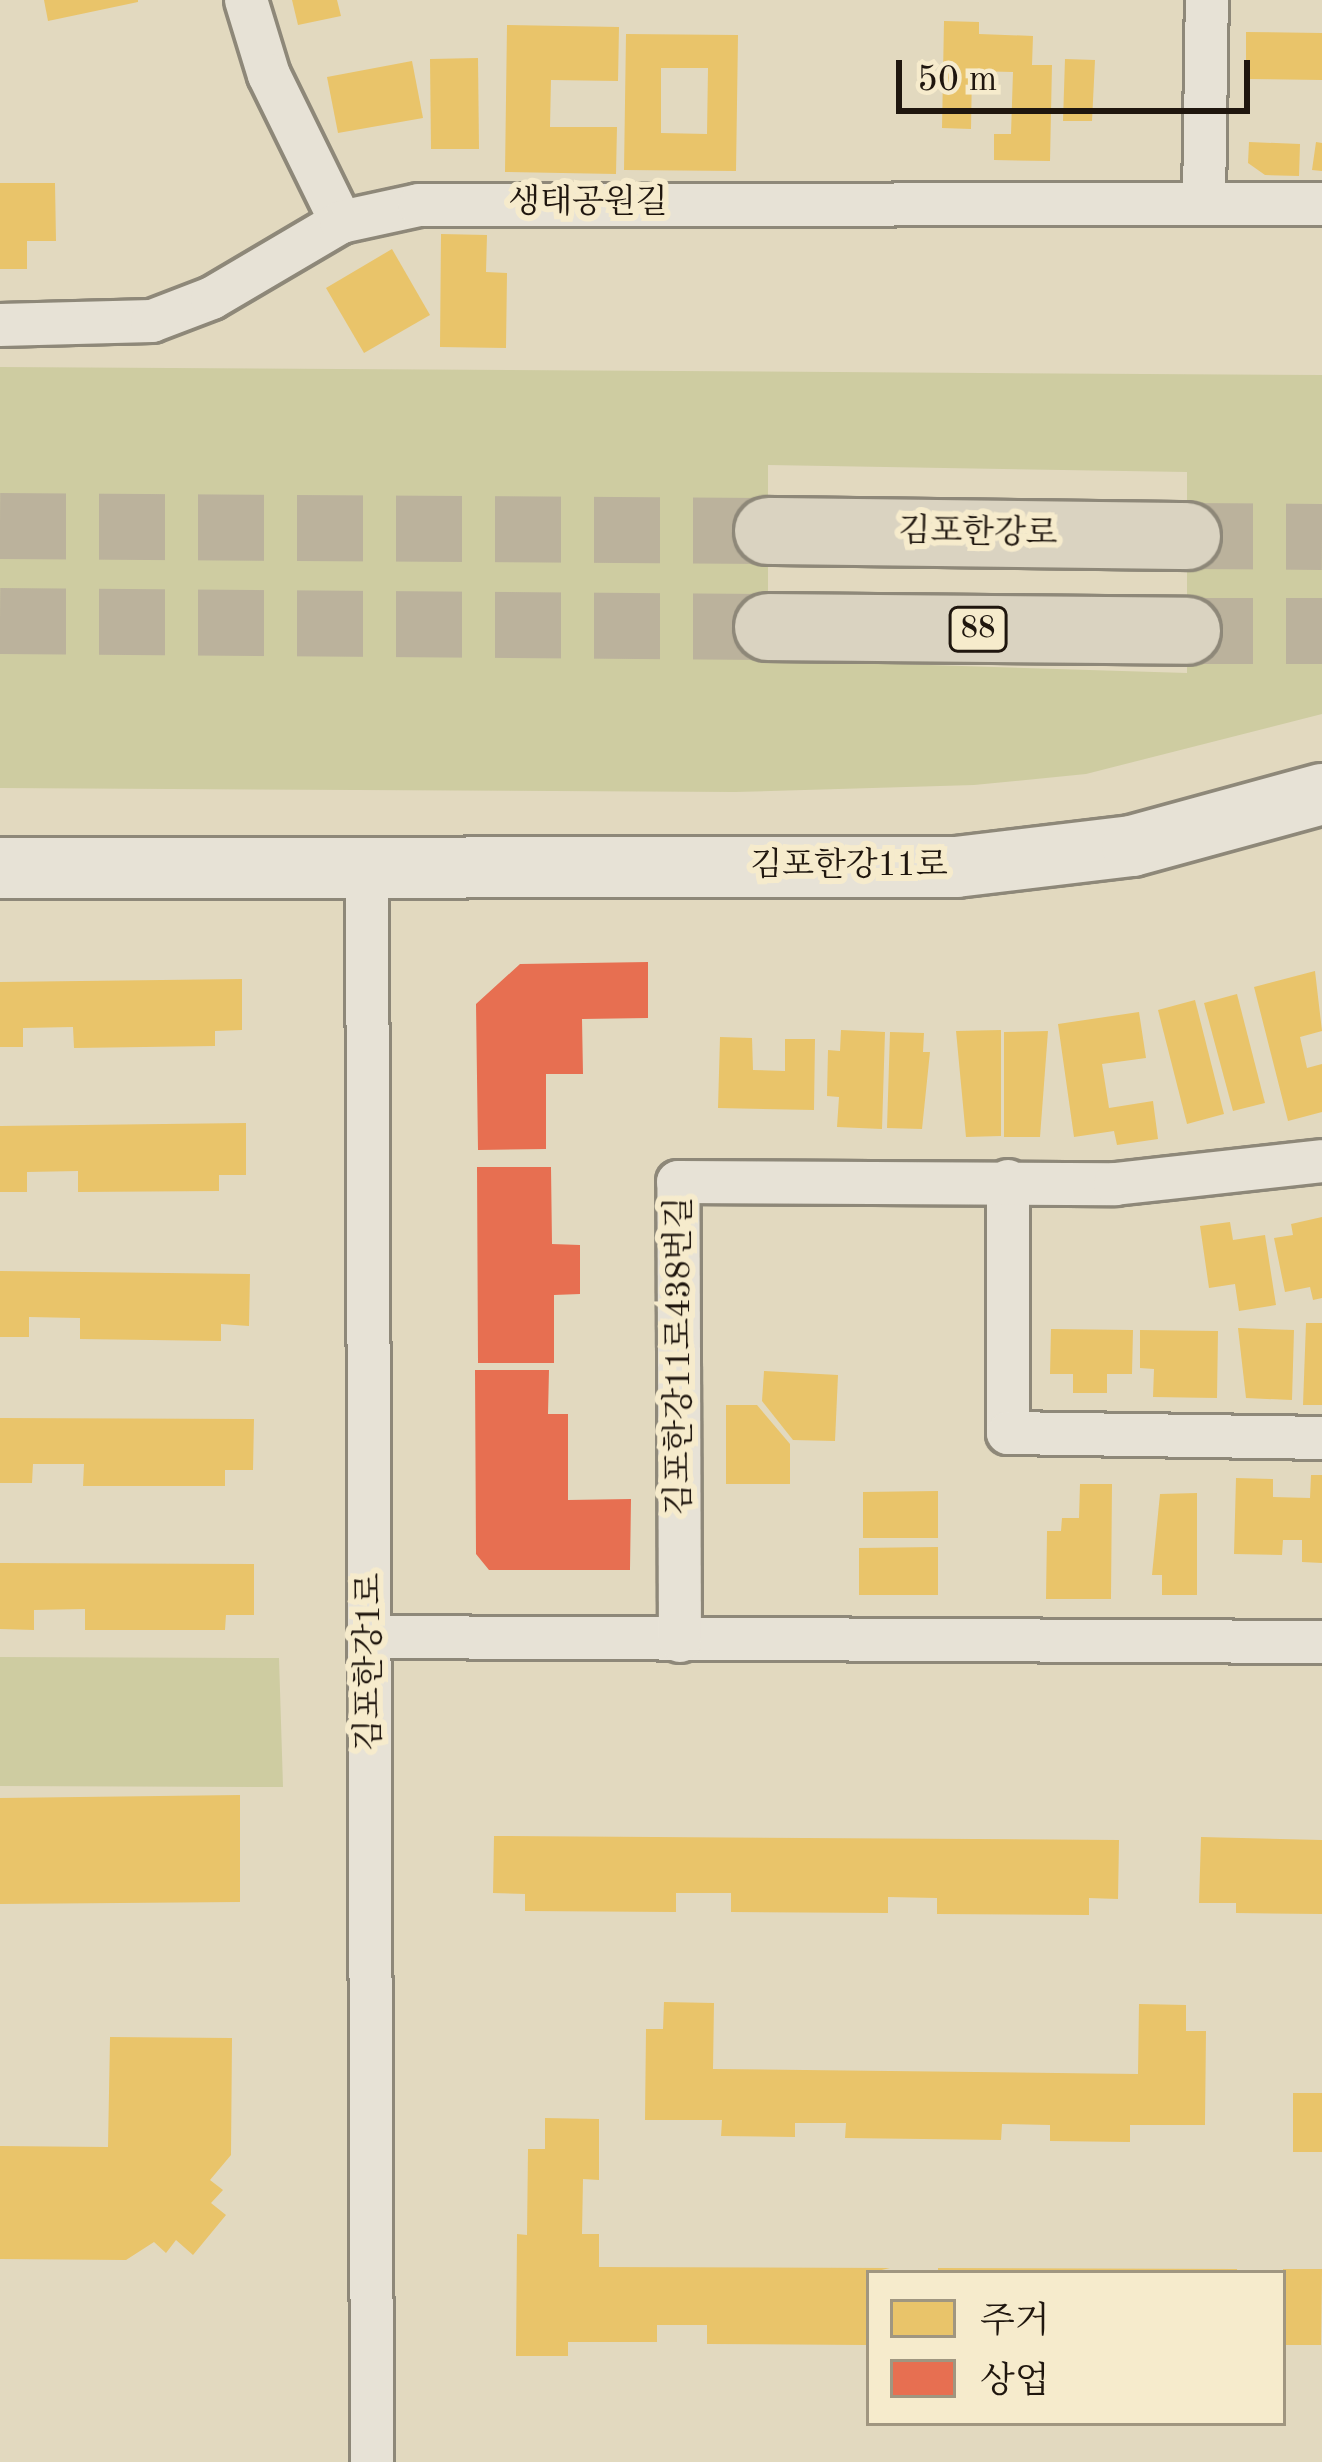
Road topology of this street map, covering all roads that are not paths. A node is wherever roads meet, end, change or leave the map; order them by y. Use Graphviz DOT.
graph roads {
  1 [pos="245,0"];
  2 [pos="1207,0"];
  3 [pos="1204,203"];
  4 [pos="1322,204"];
  5 [pos="341,222"];
  6 [pos="0,325"];
  7 [pos="768,532"];
  8 [pos="1187,536"];
  9 [pos="768,627"];
  10 [pos="1187,631"];
  11 [pos="1322,794"];
  12 [pos="0,846"];
  13 [pos="368,862"];
  14 [pos="0,868"];
  15 [pos="1322,1161"];
  16 [pos="1008,1181"];
  17 [pos="1322,1438"];
  18 [pos="371,1637"];
  19 [pos="680,1641"];
  20 [pos="1322,1642"];
  21 [pos="372,2462"];
  1 -- 5 [label="street"];
  2 -- 3 [label="street"];
  3 -- 4 [label="street, 생태공원길"];
  3 -- 5 [label="street, 생태공원길"];
  5 -- 6 [label="street, 생태공원길"];
  7 -- 8 [label="highway, 김포한강로"];
  9 -- 10 [label="highway, 88"];
  11 -- 13 [label="main road, 김포한강11로"];
  12 -- 13 [label="main road, 김포한강11로"];
  13 -- 14 [label="main road, 김포한강11로"];
  13 -- 18 [label="street, 김포한강1로"];
  15 -- 16 [label="street, 김포한강11로438번길"];
  16 -- 17 [label="street"];
  16 -- 19 [label="street, 김포한강11로438번길"];
  18 -- 19 [label="street"];
  18 -- 21 [label="street, 김포한강1로"];
  19 -- 20 [label="street"];
}
